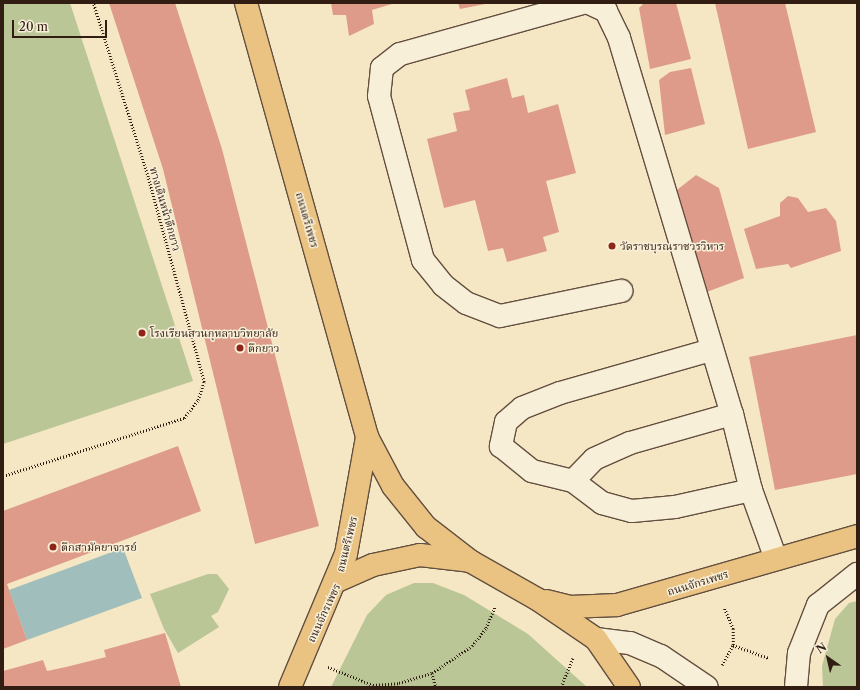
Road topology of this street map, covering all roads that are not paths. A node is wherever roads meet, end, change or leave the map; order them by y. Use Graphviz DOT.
graph roads {
  1 [pos="246,3"];
  2 [pos="583,3"];
  3 [pos="588,3"];
  4 [pos="621,291"];
  5 [pos="712,350"];
  6 [pos="732,414"];
  7 [pos="368,437"];
  8 [pos="574,481"];
  9 [pos="751,490"];
  10 [pos="857,536"];
  11 [pos="776,558"];
  12 [pos="470,561"];
  13 [pos="857,574"];
  14 [pos="337,581"];
  15 [pos="537,599"];
  16 [pos="596,639"];
  17 [pos="713,679"];
  18 [pos="290,687"];
  19 [pos="629,687"];
  20 [pos="796,687"];
  1 -- 7 [label="main road, ถนนตรีเพชร"];
  2 -- 4 [label="street"];
  3 -- 5 [label="street"];
  5 -- 6 [label="street"];
  5 -- 8 [label="street"];
  6 -- 8 [label="street"];
  6 -- 9 [label="street"];
  7 -- 12 [label="main road, ถนนตรีเพชร"];
  7 -- 14 [label="main road, ถนนตรีเพชร"];
  8 -- 9 [label="street"];
  9 -- 11 [label="street"];
  10 -- 11 [label="main road, ถนนจักรเพชร"];
  11 -- 15 [label="main road, ถนนจักรเพชร"];
  12 -- 14 [label="main road, ถนนจักรเพชร"];
  12 -- 15 [label="main road, ถนนจักรเพชร"];
  13 -- 20 [label="street"];
  14 -- 18 [label="main road, ถนนจักรเพชร"];
  15 -- 16 [label="main road, ถนนจักรเพชร"];
  16 -- 17 [label="street"];
  16 -- 19 [label="main road"];
}
